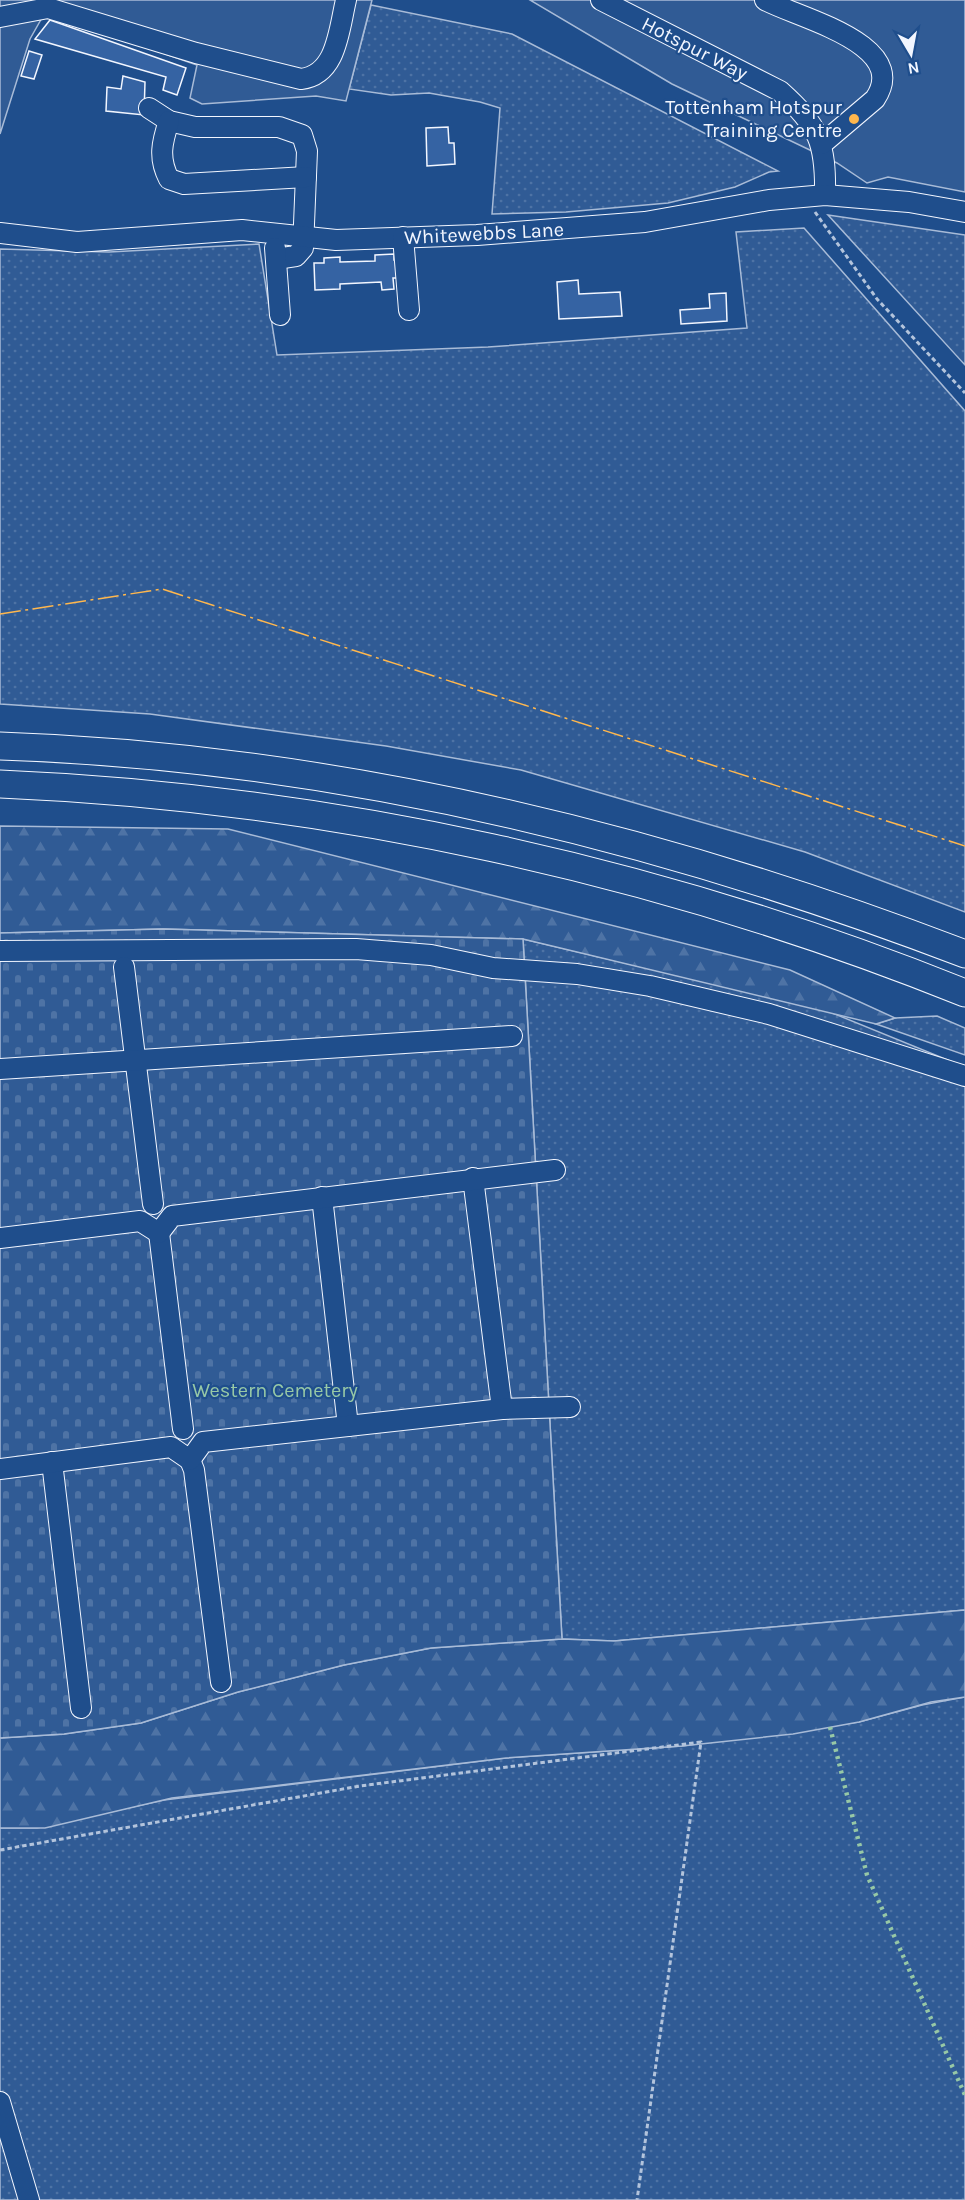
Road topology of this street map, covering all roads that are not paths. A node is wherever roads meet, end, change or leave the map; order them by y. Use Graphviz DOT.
graph roads {
  1 [pos="346,0"];
  2 [pos="601,0"];
  3 [pos="765,0"];
  4 [pos="627,6"];
  5 [pos="0,17"];
  6 [pos="149,108"];
  7 [pos="169,121"];
  8 [pos="822,144"];
  9 [pos="306,177"];
  10 [pos="825,195"];
  11 [pos="965,212"];
  12 [pos="0,233"];
  13 [pos="274,233"];
  14 [pos="305,237"];
  15 [pos="403,237"];
  16 [pos="276,259"];
  17 [pos="409,310"];
  18 [pos="280,315"];
  19 [pos="0,746"];
  20 [pos="0,784"];
  21 [pos="0,951"];
  22 [pos="965,954"];
  23 [pos="124,967"];
  24 [pos="965,993"];
  25 [pos="512,1036"];
  26 [pos="136,1061"];
  27 [pos="0,1069"];
  28 [pos="965,1076"];
  29 [pos="555,1170"];
  30 [pos="473,1178"];
  31 [pos="322,1197"];
  32 [pos="153,1203"];
  33 [pos="172,1216"];
  34 [pos="140,1221"];
  35 [pos="159,1233"];
  36 [pos="0,1238"];
  37 [pos="570,1407"];
  38 [pos="502,1409"];
  39 [pos="348,1426"];
  40 [pos="183,1429"];
  41 [pos="203,1442"];
  42 [pos="171,1447"];
  43 [pos="190,1460"];
  44 [pos="52,1462"];
  45 [pos="0,1469"];
  46 [pos="221,1682"];
  47 [pos="81,1708"];
  48 [pos="0,2102"];
  49 [pos="28,2200"];
  1 -- 5 [label="street"];
  2 -- 4 [label="street, Hotspur Way"];
  3 -- 8 [label="street"];
  4 -- 8 [label="street, Hotspur Way"];
  6 -- 7 [label="street"];
  7 -- 9 [label="street"];
  7 -- 9 [label="street"];
  8 -- 10 [label="street, Hotspur Way"];
  9 -- 14 [label="street"];
  10 -- 11 [label="street, Whitewebbs Lane"];
  10 -- 15 [label="street, Whitewebbs Lane"];
  12 -- 13 [label="street, Whitewebbs Lane"];
  13 -- 14 [label="street, Whitewebbs Lane"];
  13 -- 16 [label="street"];
  14 -- 15 [label="street, Whitewebbs Lane"];
  14 -- 16 [label="street"];
  15 -- 17 [label="street"];
  16 -- 18 [label="street"];
  19 -- 22 [label="highway"];
  20 -- 24 [label="highway"];
  21 -- 28 [label="street"];
  23 -- 26 [label="street"];
  25 -- 26 [label="street"];
  26 -- 27 [label="street"];
  26 -- 32 [label="street"];
  29 -- 30 [label="street"];
  30 -- 31 [label="street"];
  30 -- 38 [label="street"];
  31 -- 33 [label="street"];
  31 -- 39 [label="street"];
  32 -- 33 [label="street"];
  32 -- 34 [label="street"];
  33 -- 35 [label="street"];
  34 -- 35 [label="street"];
  34 -- 36 [label="street"];
  35 -- 40 [label="street"];
  37 -- 38 [label="street"];
  38 -- 39 [label="street"];
  39 -- 41 [label="street"];
  40 -- 41 [label="street"];
  40 -- 42 [label="street"];
  41 -- 43 [label="street"];
  42 -- 43 [label="street"];
  42 -- 44 [label="street"];
  43 -- 46 [label="street"];
  44 -- 45 [label="street"];
  44 -- 47 [label="street"];
  48 -- 49 [label="street"];
}
